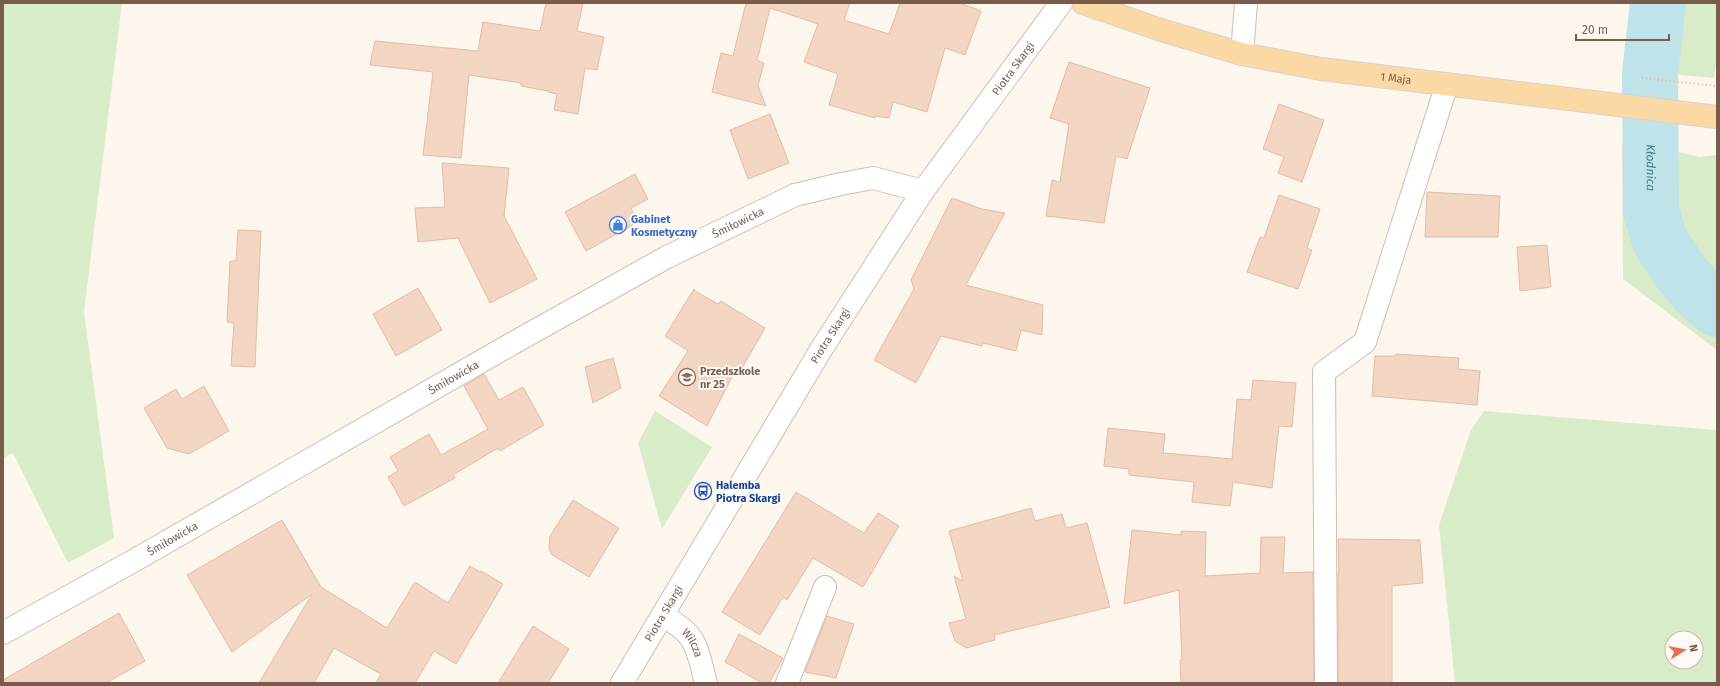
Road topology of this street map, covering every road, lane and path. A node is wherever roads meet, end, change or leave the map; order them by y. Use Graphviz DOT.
graph roads {
  1 [pos="1061,3"];
  2 [pos="1083,3"];
  3 [pos="1246,3"];
  4 [pos="1242,54"];
  5 [pos="1639,78"];
  6 [pos="1447,84"];
  7 [pos="1717,86"];
  8 [pos="1714,116"];
  9 [pos="923,191"];
  10 [pos="825,587"];
  11 [pos="663,616"];
  12 [pos="3,633"];
  13 [pos="622,683"];
  14 [pos="706,683"];
  15 [pos="787,683"];
  16 [pos="1326,683"];
  1 -- 9 [label="street, Piotra Skargi"];
  2 -- 4 [label="main road, 1 Maja"];
  3 -- 4 [label="street"];
  4 -- 6 [label="main road, 1 Maja"];
  5 -- 7 [label="path"];
  6 -- 8 [label="main road, 1 Maja"];
  6 -- 16 [label="street"];
  9 -- 11 [label="street, Piotra Skargi"];
  9 -- 12 [label="street, Śmiłowicka"];
  10 -- 15 [label="street"];
  11 -- 13 [label="street, Piotra Skargi"];
  11 -- 14 [label="street, Wilcza"];
}
